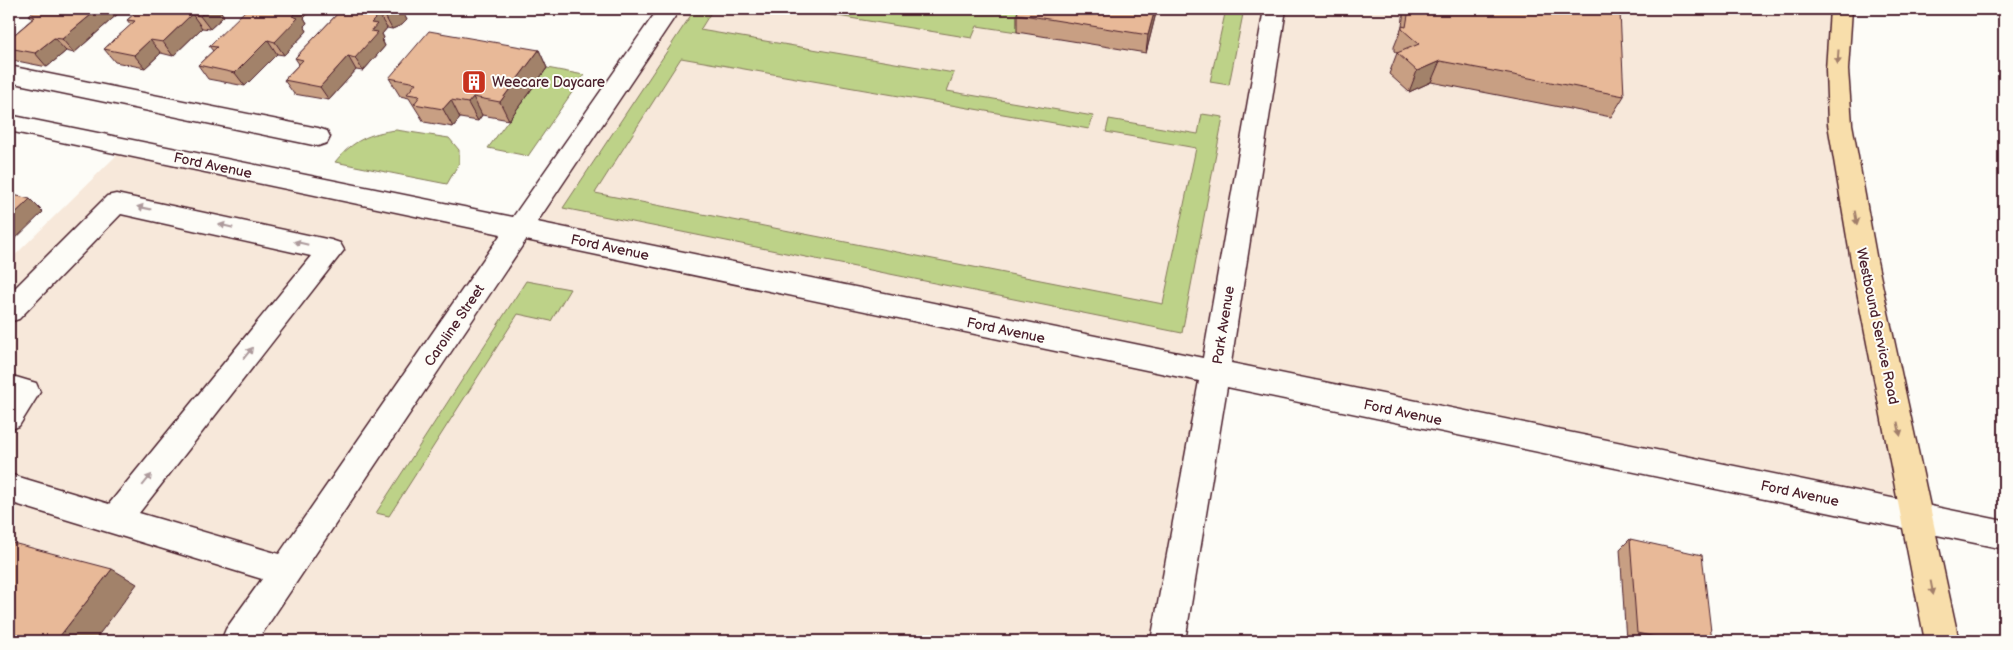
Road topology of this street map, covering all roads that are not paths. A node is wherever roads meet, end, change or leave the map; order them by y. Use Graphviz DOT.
graph roads {
  1 [pos="669,9"];
  2 [pos="1275,9"];
  3 [pos="1841,9"];
  4 [pos="9,74"];
  5 [pos="9,123"];
  6 [pos="318,136"];
  7 [pos="520,229"];
  8 [pos="9,311"];
  9 [pos="1215,373"];
  10 [pos="9,387"];
  11 [pos="9,417"];
  12 [pos="9,488"];
  13 [pos="1917,517"];
  14 [pos="116,518"];
  15 [pos="2004,535"];
  16 [pos="286,571"];
  17 [pos="238,641"];
  18 [pos="1168,641"];
  19 [pos="1942,641"];
  1 -- 7 [label="street, Caroline Street"];
  2 -- 9 [label="street, Park Avenue"];
  3 -- 13 [label="main road, Westbound Service Road, one-way"];
  4 -- 6 [label="street"];
  5 -- 7 [label="street, Ford Avenue"];
  7 -- 9 [label="street, Ford Avenue"];
  7 -- 16 [label="street, Caroline Street"];
  14 -- 8 [label="street, one-way"];
  9 -- 13 [label="street, Ford Avenue"];
  9 -- 18 [label="street, Park Avenue"];
  10 -- 11 [label="street"];
  12 -- 14 [label="street"];
  13 -- 15 [label="street, Ford Avenue"];
  13 -- 19 [label="main road, Westbound Service Road, one-way"];
  14 -- 16 [label="street"];
  16 -- 17 [label="street, Caroline Street"];
}
